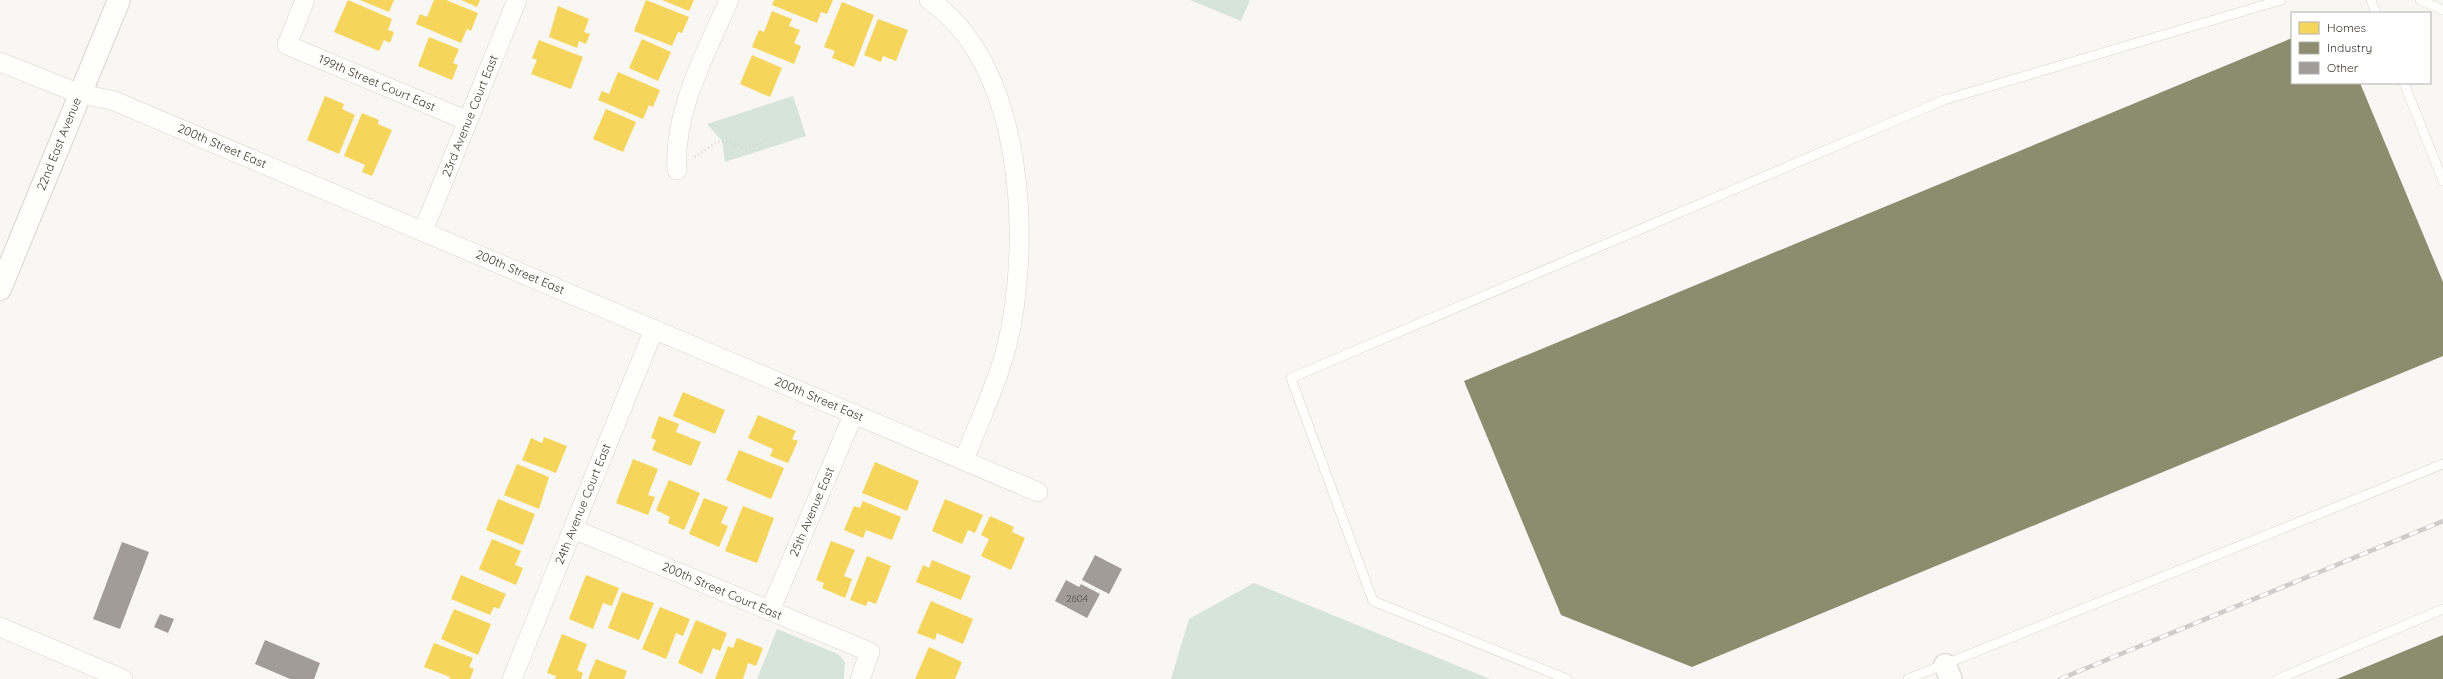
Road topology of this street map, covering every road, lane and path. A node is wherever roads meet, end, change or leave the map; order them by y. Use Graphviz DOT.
graph roads {
  1 [pos="119,0"];
  2 [pos="305,0"];
  3 [pos="517,0"];
  4 [pos="729,0"];
  5 [pos="929,0"];
  6 [pos="2281,0"];
  7 [pos="2371,0"];
  8 [pos="2420,0"];
  9 [pos="2443,10"];
  10 [pos="2376,12"];
  11 [pos="0,62"];
  12 [pos="2404,84"];
  13 [pos="80,94"];
  14 [pos="468,121"];
  15 [pos="767,141"];
  16 [pos="677,170"];
  17 [pos="2443,182"];
  18 [pos="423,231"];
  19 [pos="0,289"];
  20 [pos="654,329"];
  21 [pos="854,413"];
  22 [pos="964,460"];
  23 [pos="2443,464"];
  24 [pos="1038,492"];
  25 [pos="573,529"];
  26 [pos="2443,609"];
  27 [pos="770,611"];
  28 [pos="0,627"];
  29 [pos="1948,672"];
  30 [pos="123,679"];
  31 [pos="512,679"];
  32 [pos="860,679"];
  33 [pos="1567,679"];
  34 [pos="1908,679"];
  35 [pos="2278,679"];
  1 -- 13 [label="street, 22nd East Avenue"];
  2 -- 14 [label="street, 199th Street Court East"];
  3 -- 14 [label="street, 23rd Avenue Court East"];
  4 -- 16 [label="street"];
  5 -- 22 [label="street"];
  6 -- 33 [label="lane"];
  7 -- 10 [label="lane"];
  8 -- 9 [label="lane"];
  11 -- 13 [label="street, 200th Street East"];
  12 -- 17 [label="lane"];
  13 -- 18 [label="street, 200th Street East"];
  13 -- 19 [label="street, 22nd East Avenue"];
  14 -- 18 [label="street, 23rd Avenue Court East"];
  15 -- 16 [label="path"];
  18 -- 20 [label="street, 200th Street East"];
  20 -- 21 [label="street, 200th Street East"];
  20 -- 25 [label="street, 24th Avenue Court East"];
  21 -- 22 [label="street, 200th Street East"];
  21 -- 27 [label="street, 25th Avenue East"];
  22 -- 24 [label="street, 200th Street East"];
  23 -- 29 [label="lane"];
  25 -- 27 [label="street, 200th Street Court East"];
  25 -- 31 [label="street, 24th Avenue Court East"];
  26 -- 35 [label="lane"];
  27 -- 32 [label="street, 200th Street Court East"];
  28 -- 30 [label="street"];
  29 -- 34 [label="lane"];
}
